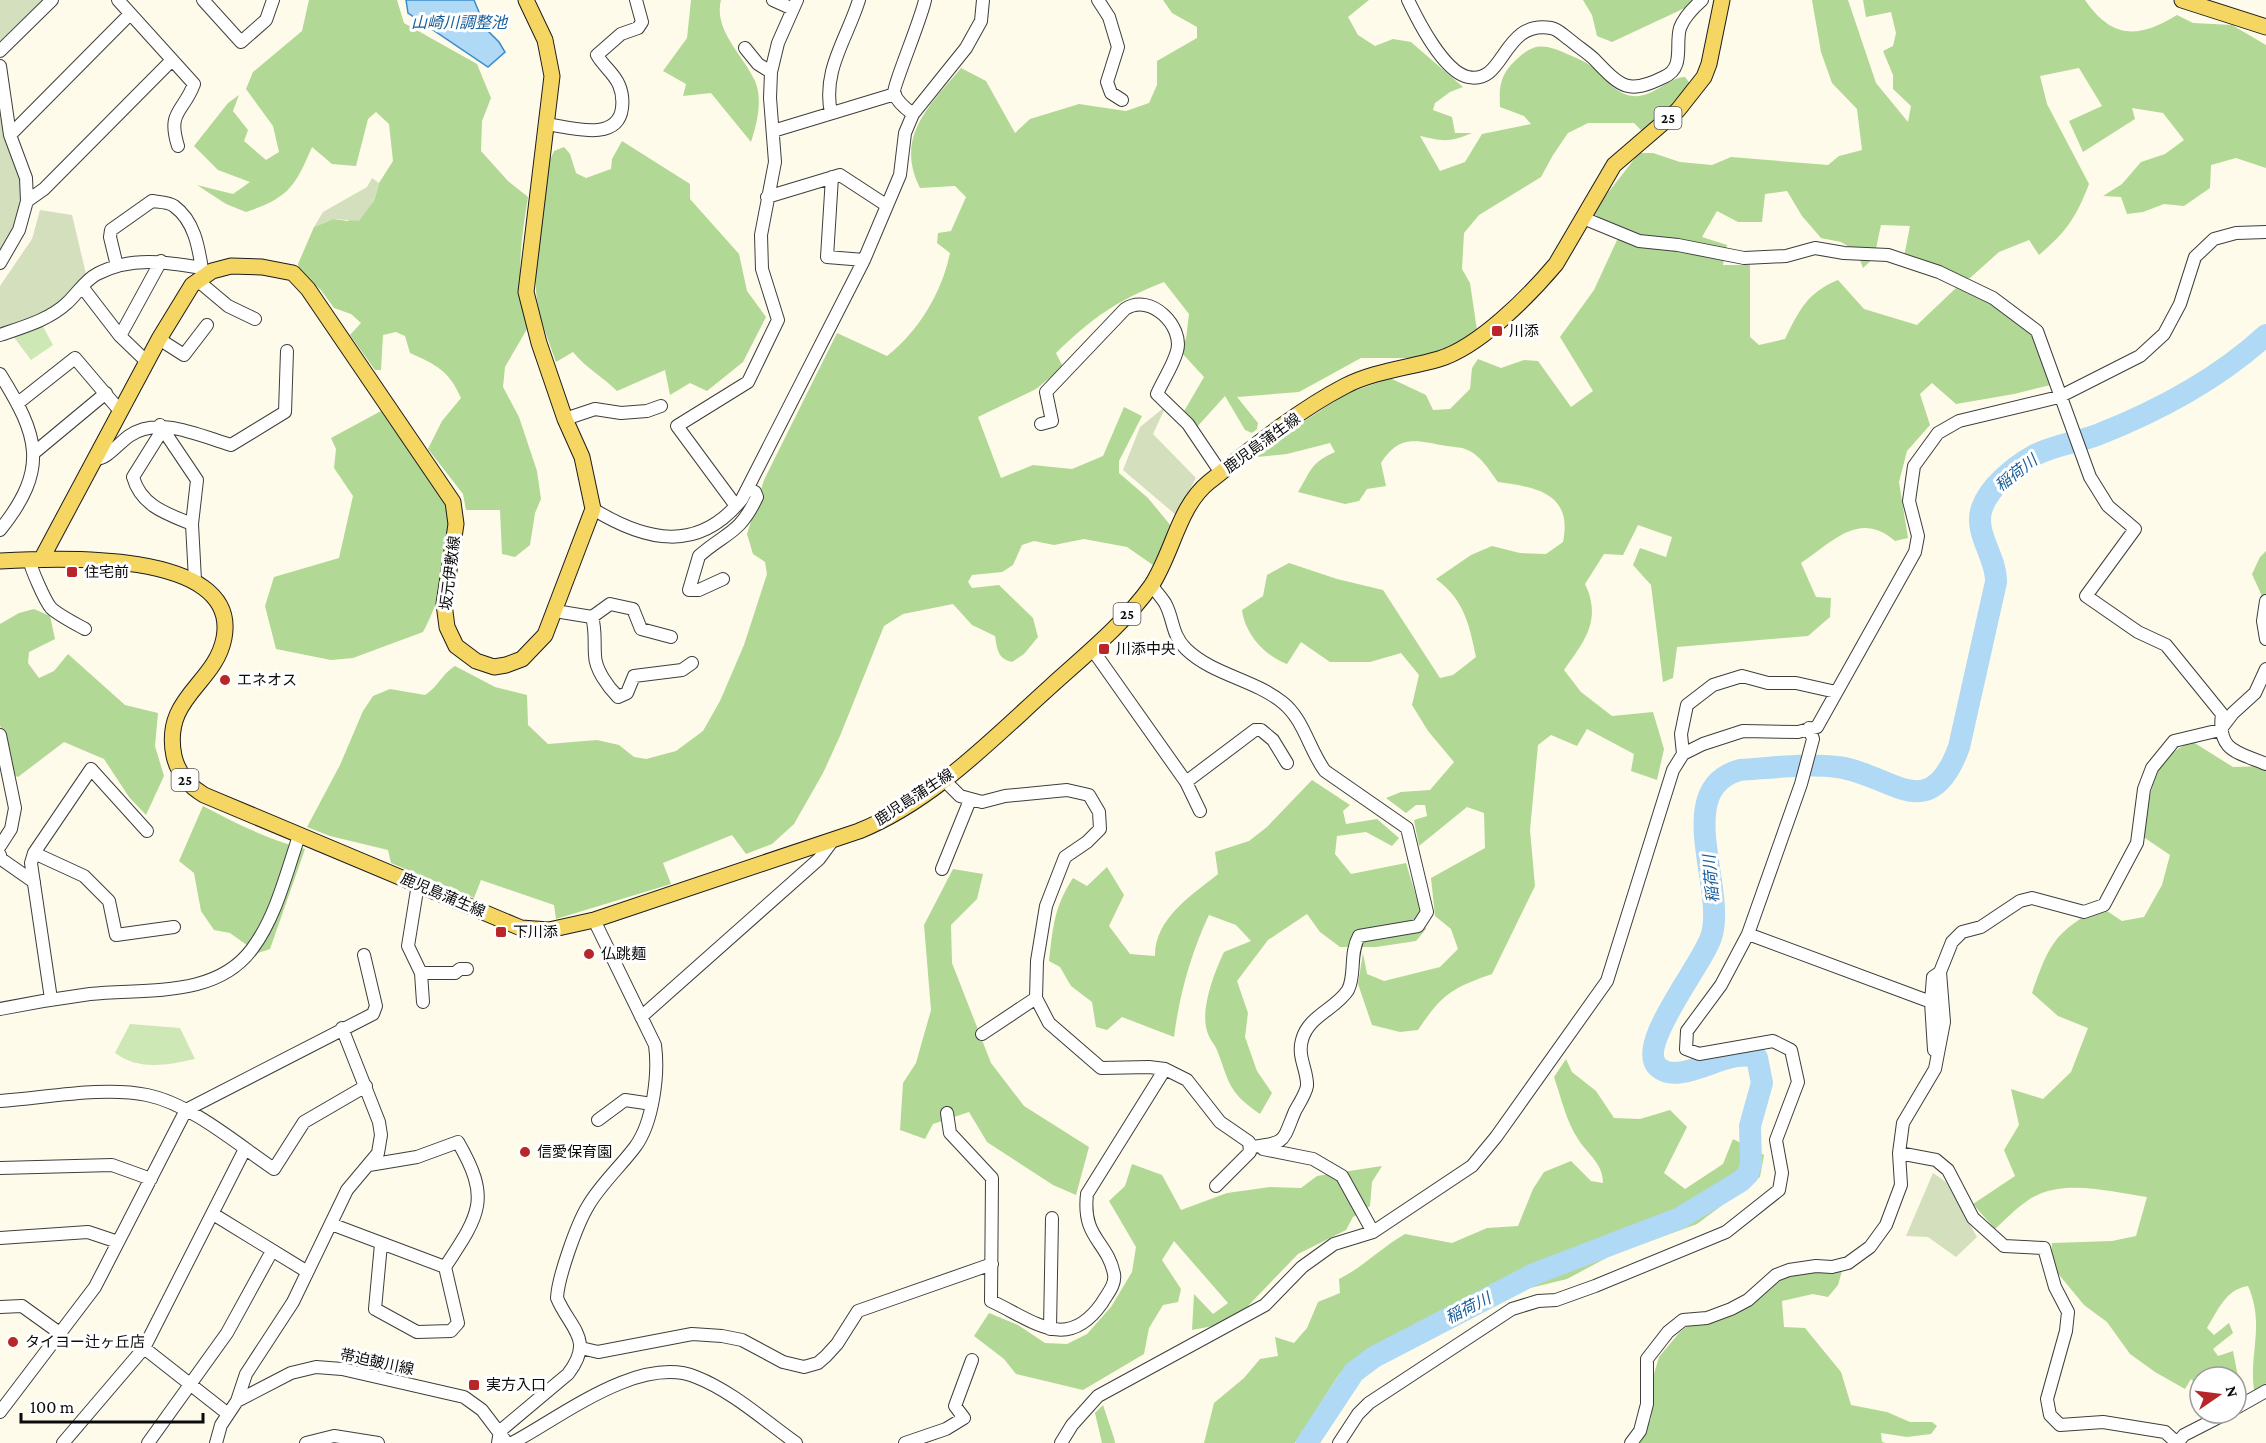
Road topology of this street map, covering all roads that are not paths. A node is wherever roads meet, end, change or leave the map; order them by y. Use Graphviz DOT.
graph roads {
  1 [pos="52,0"];
  2 [pos="118,0"];
  3 [pos="203,0"];
  4 [pos="273,0"];
  5 [pos="526,0"];
  6 [pos="636,0"];
  7 [pos="773,0"];
  8 [pos="859,0"];
  9 [pos="925,0"];
  10 [pos="983,0"];
  11 [pos="1098,0"];
  12 [pos="1408,0"];
  13 [pos="1702,0"];
  14 [pos="1722,0"];
  15 [pos="2182,0"];
  16 [pos="795,4"];
  17 [pos="130,14"];
  18 [pos="2266,27"];
  19 [pos="745,48"];
  20 [pos="0,51"];
  21 [pos="172,60"];
  22 [pos="0,66"];
  23 [pos="771,72"];
  24 [pos="895,94"];
  25 [pos="1122,100"];
  26 [pos="831,113"];
  27 [pos="913,114"];
  28 [pos="546,124"];
  29 [pos="773,131"];
  30 [pos="10,135"];
  31 [pos="178,146"];
  32 [pos="832,177"];
  33 [pos="767,197"];
  34 [pos="27,201"];
  35 [pos="886,205"];
  36 [pos="1583,218"];
  37 [pos="2266,232"];
  38 [pos="864,260"];
  39 [pos="161,261"];
  40 [pos="0,263"];
  41 [pos="117,266"];
  42 [pos="201,275"];
  43 [pos="82,288"];
  44 [pos="255,319"];
  45 [pos="207,324"];
  46 [pos="0,335"];
  47 [pos="120,336"];
  48 [pos="159,339"];
  49 [pos="287,351"];
  50 [pos="146,361"];
  51 [pos="0,374"];
  52 [pos="106,393"];
  53 [pos="2059,397"];
  54 [pos="18,403"];
  55 [pos="661,406"];
  56 [pos="120,411"];
  57 [pos="565,419"];
  58 [pos="1041,424"];
  59 [pos="162,427"];
  60 [pos="35,452"];
  61 [pos="96,459"];
  62 [pos="1221,473"];
  63 [pos="748,489"];
  64 [pos="736,506"];
  65 [pos="593,509"];
  66 [pos="192,524"];
  67 [pos="0,530"];
  68 [pos="35,559"];
  69 [pos="0,561"];
  70 [pos="723,579"];
  71 [pos="195,580"];
  72 [pos="1151,585"];
  73 [pos="2266,601"];
  74 [pos="555,611"];
  75 [pos="591,617"];
  76 [pos="85,629"];
  77 [pos="670,637"];
  78 [pos="2266,639"];
  79 [pos="1092,649"];
  80 [pos="692,663"];
  81 [pos="2266,669"];
  82 [pos="1836,692"];
  83 [pos="2220,730"];
  84 [pos="1811,734"];
  85 [pos="0,735"];
  86 [pos="1683,754"];
  87 [pos="1287,763"];
  88 [pos="2266,764"];
  89 [pos="944,780"];
  90 [pos="1186,782"];
  91 [pos="970,800"];
  92 [pos="1200,811"];
  93 [pos="147,831"];
  94 [pos="299,836"];
  95 [pos="833,840"];
  96 [pos="0,846"];
  97 [pos="34,853"];
  98 [pos="0,855"];
  99 [pos="942,868"];
  100 [pos="34,882"];
  101 [pos="418,884"];
  102 [pos="594,920"];
  103 [pos="174,927"];
  104 [pos="1748,934"];
  105 [pos="364,955"];
  106 [pos="467,969"];
  107 [pos="1940,972"];
  108 [pos="421,973"];
  109 [pos="1036,998"];
  110 [pos="51,999"];
  111 [pos="423,1002"];
  112 [pos="1931,1002"];
  113 [pos="0,1009"];
  114 [pos="641,1017"];
  115 [pos="342,1028"];
  116 [pos="982,1034"];
  117 [pos="1165,1069"];
  118 [pos="1935,1069"];
  119 [pos="366,1086"];
  120 [pos="0,1101"];
  121 [pos="652,1104"];
  122 [pos="186,1110"];
  123 [pos="947,1113"];
  124 [pos="598,1120"];
  125 [pos="1251,1147"];
  126 [pos="245,1149"];
  127 [pos="1899,1153"];
  128 [pos="369,1164"];
  129 [pos="0,1168"];
  130 [pos="151,1179"];
  131 [pos="1216,1186"];
  132 [pos="213,1214"];
  133 [pos="1052,1218"];
  134 [pos="331,1224"];
  135 [pos="1372,1232"];
  136 [pos="0,1238"];
  137 [pos="118,1242"];
  138 [pos="381,1244"];
  139 [pos="272,1251"];
  140 [pos="992,1263"];
  141 [pos="446,1267"];
  142 [pos="306,1271"];
  143 [pos="0,1307"];
  144 [pos="1050,1329"];
  145 [pos="61,1334"];
  146 [pos="144,1348"];
  147 [pos="581,1348"];
  148 [pos="972,1360"];
  149 [pos="191,1386"];
  150 [pos="2266,1391"];
  151 [pos="237,1401"];
  152 [pos="2248,1401"];
  153 [pos="0,1412"];
  154 [pos="228,1414"];
  155 [pos="2204,1425"];
  156 [pos="499,1437"];
  157 [pos="64,1442"];
  158 [pos="148,1443"];
  159 [pos="216,1443"];
  160 [pos="306,1443"];
  161 [pos="378,1443"];
  162 [pos="507,1443"];
  163 [pos="512,1443"];
  164 [pos="796,1443"];
  165 [pos="905,1443"];
  166 [pos="1061,1443"];
  167 [pos="1339,1443"];
  168 [pos="1631,1443"];
  169 [pos="2177,1443"];
  1 -- 20 [label="street"];
  2 -- 17 [label="street"];
  3 -- 4 [label="street"];
  5 -- 28 [label="main road"];
  6 -- 28 [label="street"];
  7 -- 16 [label="street"];
  8 -- 26 [label="street"];
  9 -- 24 [label="street"];
  10 -- 27 [label="street"];
  11 -- 25 [label="street"];
  12 -- 13 [label="street"];
  14 -- 36 [label="main road, 鹿児島蒲生線 / 25"];
  15 -- 18 [label="main road"];
  16 -- 23 [label="street"];
  17 -- 21 [label="street"];
  17 -- 30 [label="street"];
  19 -- 23 [label="street"];
  21 -- 31 [label="street"];
  21 -- 34 [label="street"];
  22 -- 30 [label="street"];
  23 -- 29 [label="street"];
  24 -- 26 [label="street"];
  24 -- 27 [label="street"];
  26 -- 29 [label="street"];
  27 -- 35 [label="street"];
  28 -- 57 [label="main road"];
  29 -- 33 [label="street"];
  30 -- 34 [label="street"];
  32 -- 33 [label="street"];
  32 -- 35 [label="street"];
  32 -- 38 [label="street"];
  33 -- 64 [label="street"];
  34 -- 40 [label="street"];
  35 -- 38 [label="street"];
  36 -- 53 [label="street"];
  36 -- 62 [label="main road, 鹿児島蒲生線 / 25"];
  37 -- 53 [label="street"];
  38 -- 63 [label="street"];
  39 -- 41 [label="street"];
  39 -- 42 [label="street"];
  39 -- 47 [label="street"];
  41 -- 42 [label="street"];
  41 -- 43 [label="street"];
  42 -- 44 [label="street"];
  42 -- 48 [label="main road"];
  42 -- 74 [label="main road, 坂元伊敷線"];
  43 -- 46 [label="street"];
  43 -- 47 [label="street"];
  45 -- 48 [label="street"];
  47 -- 50 [label="street"];
  48 -- 50 [label="main road"];
  49 -- 59 [label="street"];
  50 -- 56 [label="main road"];
  51 -- 54 [label="street"];
  52 -- 54 [label="street"];
  52 -- 56 [label="street"];
  52 -- 60 [label="street"];
  53 -- 82 [label="street"];
  53 -- 83 [label="street"];
  54 -- 60 [label="street"];
  55 -- 57 [label="street"];
  56 -- 61 [label="main road"];
  57 -- 65 [label="main road"];
  58 -- 62 [label="street"];
  59 -- 61 [label="street"];
  59 -- 66 [label="street"];
  59 -- 66 [label="street"];
  60 -- 67 [label="street"];
  61 -- 68 [label="main road"];
  62 -- 72 [label="main road, 鹿児島蒲生線 / 25"];
  63 -- 64 [label="street"];
  63 -- 70 [label="street"];
  64 -- 65 [label="street"];
  65 -- 74 [label="main road, 坂元伊敷線"];
  66 -- 71 [label="street"];
  68 -- 69 [label="main road, 鹿児島蒲生線 / 25"];
  68 -- 71 [label="main road, 鹿児島蒲生線 / 25"];
  68 -- 76 [label="street"];
  71 -- 94 [label="main road, 鹿児島蒲生線 / 25"];
  72 -- 79 [label="main road, 鹿児島蒲生線 / 25"];
  72 -- 125 [label="street"];
  73 -- 78 [label="street"];
  74 -- 75 [label="street"];
  75 -- 77 [label="street"];
  75 -- 80 [label="street"];
  79 -- 89 [label="main road, 鹿児島蒲生線 / 25"];
  79 -- 90 [label="street"];
  81 -- 83 [label="street"];
  82 -- 84 [label="street"];
  82 -- 86 [label="street"];
  83 -- 88 [label="street"];
  83 -- 107 [label="street"];
  84 -- 86 [label="street"];
  84 -- 104 [label="street"];
  85 -- 96 [label="street"];
  86 -- 135 [label="street"];
  87 -- 90 [label="street"];
  89 -- 91 [label="street"];
  89 -- 95 [label="main road, 鹿児島蒲生線 / 25"];
  90 -- 92 [label="street"];
  91 -- 99 [label="street"];
  91 -- 109 [label="street"];
  93 -- 97 [label="street"];
  94 -- 101 [label="main road, 鹿児島蒲生線 / 25"];
  94 -- 110 [label="street"];
  95 -- 102 [label="main road, 鹿児島蒲生線 / 25"];
  95 -- 114 [label="street"];
  97 -- 100 [label="street"];
  97 -- 103 [label="street"];
  98 -- 100 [label="street"];
  100 -- 110 [label="street"];
  101 -- 102 [label="main road, 鹿児島蒲生線 / 25"];
  101 -- 108 [label="street"];
  102 -- 114 [label="street"];
  104 -- 112 [label="street"];
  104 -- 167 [label="street"];
  105 -- 115 [label="street"];
  106 -- 108 [label="street"];
  107 -- 112 [label="street"];
  107 -- 118 [label="street"];
  108 -- 111 [label="street"];
  109 -- 116 [label="street"];
  109 -- 117 [label="street"];
  110 -- 113 [label="street"];
  112 -- 118 [label="street"];
  114 -- 121 [label="street"];
  115 -- 119 [label="street"];
  115 -- 122 [label="street"];
  117 -- 125 [label="street"];
  117 -- 144 [label="street"];
  118 -- 127 [label="street"];
  119 -- 126 [label="street"];
  119 -- 128 [label="street"];
  120 -- 122 [label="street"];
  121 -- 124 [label="street"];
  121 -- 147 [label="street"];
  122 -- 126 [label="street"];
  122 -- 130 [label="street"];
  123 -- 140 [label="street"];
  125 -- 131 [label="street"];
  125 -- 135 [label="street"];
  126 -- 132 [label="street"];
  127 -- 168 [label="street"];
  127 -- 169 [label="street"];
  128 -- 134 [label="street"];
  128 -- 141 [label="street"];
  129 -- 130 [label="street"];
  130 -- 137 [label="street"];
  132 -- 139 [label="street"];
  132 -- 146 [label="street"];
  133 -- 144 [label="street"];
  134 -- 138 [label="street"];
  134 -- 142 [label="street"];
  135 -- 166 [label="street"];
  136 -- 137 [label="street"];
  137 -- 145 [label="street"];
  138 -- 141 [label="street"];
  138 -- 141 [label="street"];
  139 -- 142 [label="street"];
  139 -- 149 [label="street"];
  140 -- 144 [label="street"];
  140 -- 147 [label="street"];
  142 -- 151 [label="street"];
  143 -- 145 [label="street"];
  145 -- 153 [label="street"];
  146 -- 149 [label="street"];
  146 -- 157 [label="street"];
  147 -- 156 [label="street"];
  148 -- 165 [label="street"];
  149 -- 154 [label="street"];
  149 -- 158 [label="street"];
  150 -- 152 [label="street"];
  151 -- 154 [label="street, 帯迫皷川線"];
  151 -- 156 [label="street, 帯迫皷川線"];
  154 -- 159 [label="street, 帯迫皷川線"];
  155 -- 169 [label="street"];
  156 -- 162 [label="street, 帯迫皷川線"];
  160 -- 161 [label="street"];
  163 -- 164 [label="street"];
}
